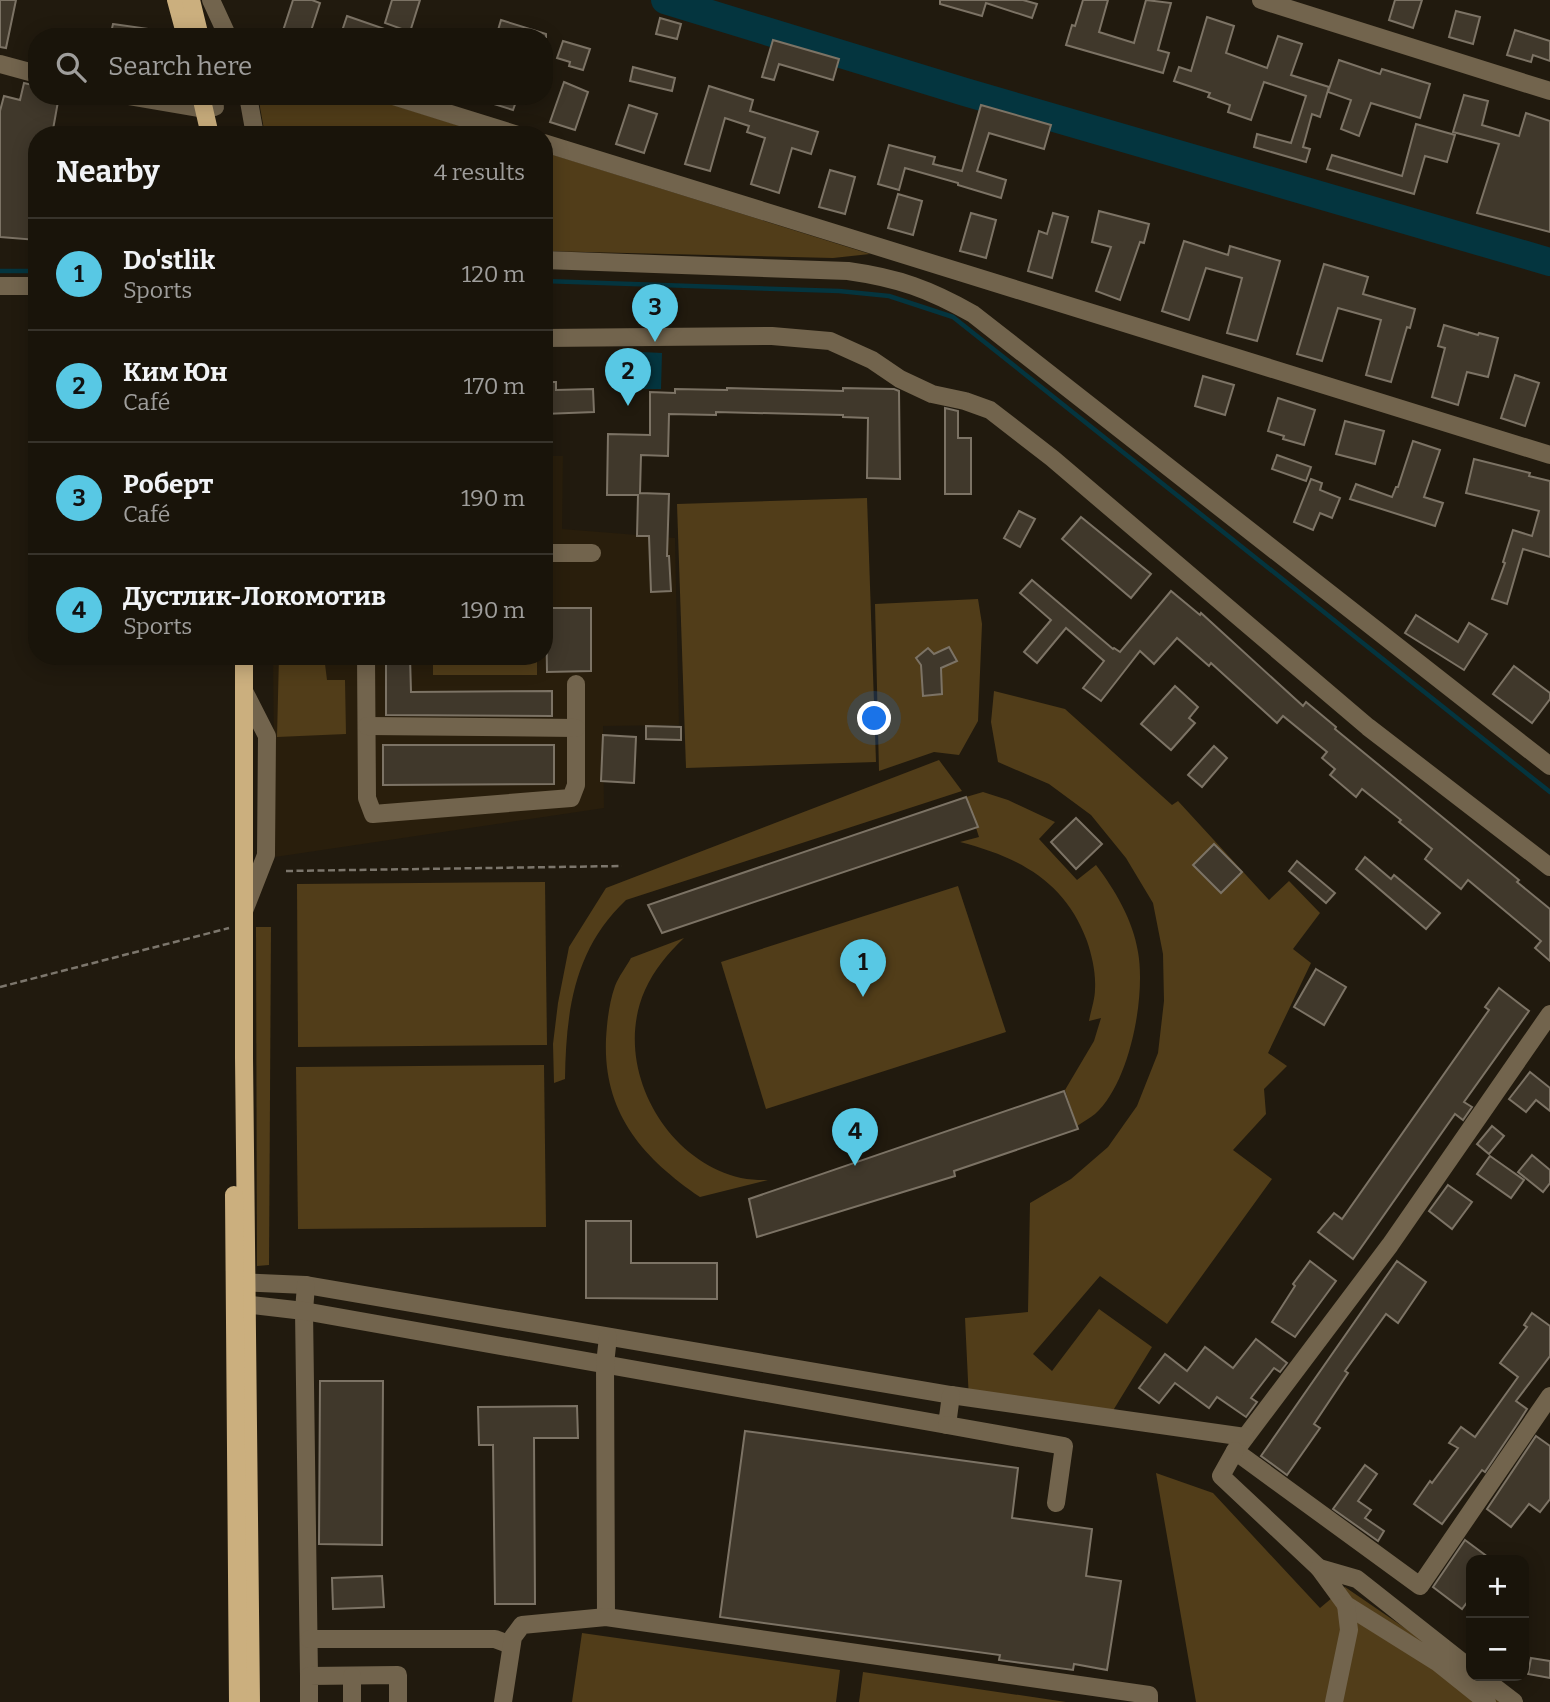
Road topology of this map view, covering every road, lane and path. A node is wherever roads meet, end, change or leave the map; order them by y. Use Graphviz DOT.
graph roads {
  1 [pos="176,0"];
  2 [pos="191,0"];
  3 [pos="205,0"];
  4 [pos="211,0"];
  5 [pos="1261,0"];
  6 [pos="192,28"];
  7 [pos="194,28"];
  8 [pos="195,28"];
  9 [pos="225,28"];
  10 [pos="0,64"];
  11 [pos="28,72"];
  12 [pos="1550,91"];
  13 [pos="208,105"];
  14 [pos="209,105"];
  15 [pos="250,105"];
  16 [pos="422,105"];
  17 [pos="209,126"];
  18 [pos="217,126"];
  19 [pos="253,126"];
  20 [pos="489,126"];
  21 [pos="553,146"];
  22 [pos="553,260"];
  23 [pos="0,286"];
  24 [pos="28,286"];
  25 [pos="553,338"];
  26 [pos="1550,455"];
  27 [pos="553,553"];
  28 [pos="592,553"];
  29 [pos="233,665"];
  30 [pos="244,665"];
  31 [pos="366,665"];
  32 [pos="576,684"];
  33 [pos="367,726"];
  34 [pos="576,728"];
  35 [pos="1549,764"];
  36 [pos="622,866"];
  37 [pos="1550,867"];
  38 [pos="286,871"];
  39 [pos="232,927"];
  40 [pos="0,987"];
  41 [pos="1550,1014"];
  42 [pos="241,1282"];
  43 [pos="306,1285"];
  44 [pos="242,1304"];
  45 [pos="419,1305"];
  46 [pos="304,1311"];
  47 [pos="415,1331"];
  48 [pos="608,1337"];
  49 [pos="605,1364"];
  50 [pos="951,1395"];
  51 [pos="1550,1396"];
  52 [pos="947,1425"];
  53 [pos="1240,1444"];
  54 [pos="1056,1503"];
  55 [pos="1319,1568"];
  56 [pos="1346,1605"];
  57 [pos="606,1617"];
  58 [pos="309,1639"];
  59 [pos="511,1645"];
  60 [pos="1466,1665"];
  61 [pos="309,1676"];
  62 [pos="352,1676"];
  63 [pos="1487,1681"];
  64 [pos="238,1702"];
  65 [pos="251,1702"];
  66 [pos="309,1702"];
  67 [pos="352,1702"];
  68 [pos="398,1702"];
  69 [pos="503,1702"];
  70 [pos="1149,1702"];
  71 [pos="1334,1702"];
  72 [pos="1487,1702"];
  73 [pos="1514,1702"];
  1 -- 6 [label="main road"];
  2 -- 7 [label="main road"];
  3 -- 8 [label="street"];
  4 -- 9 [label="street"];
  5 -- 12 [label="street"];
  10 -- 11 [label="street"];
  13 -- 17 [label="main road"];
  14 -- 18 [label="main road"];
  15 -- 19 [label="street"];
  16 -- 20 [label="street"];
  21 -- 26 [label="street"];
  22 -- 35 [label="street"];
  23 -- 24 [label="street"];
  25 -- 37 [label="street"];
  27 -- 28 [label="street"];
  29 -- 39 [label="main road"];
  30 -- 42 [label="main road"];
  31 -- 33 [label="street"];
  32 -- 34 [label="street"];
  33 -- 34 [label="street"];
  33 -- 34 [label="street"];
  36 -- 38 [label="path"];
  39 -- 40 [label="path"];
  39 -- 42 [label="main road"];
  41 -- 53 [label="street"];
  42 -- 43 [label="street"];
  42 -- 44 [label="main road"];
  43 -- 45 [label="street"];
  43 -- 46 [label="street"];
  44 -- 46 [label="street"];
  44 -- 64 [label="main road"];
  44 -- 65 [label="main road"];
  45 -- 47 [label="street"];
  45 -- 48 [label="street"];
  46 -- 47 [label="street"];
  46 -- 58 [label="street"];
  47 -- 49 [label="street"];
  48 -- 49 [label="street"];
  48 -- 50 [label="street"];
  49 -- 52 [label="street"];
  49 -- 57 [label="street"];
  50 -- 52 [label="street"];
  50 -- 53 [label="street"];
  51 -- 53 [label="street"];
  52 -- 54 [label="street"];
  53 -- 55 [label="street"];
  55 -- 56 [label="street"];
  55 -- 60 [label="street"];
  56 -- 71 [label="street"];
  56 -- 72 [label="street"];
  57 -- 59 [label="street"];
  57 -- 70 [label="street"];
  58 -- 59 [label="street"];
  58 -- 61 [label="street"];
  59 -- 69 [label="street"];
  61 -- 62 [label="street"];
  61 -- 66 [label="street"];
  62 -- 67 [label="street"];
  62 -- 68 [label="street"];
  63 -- 73 [label="street"];
}
